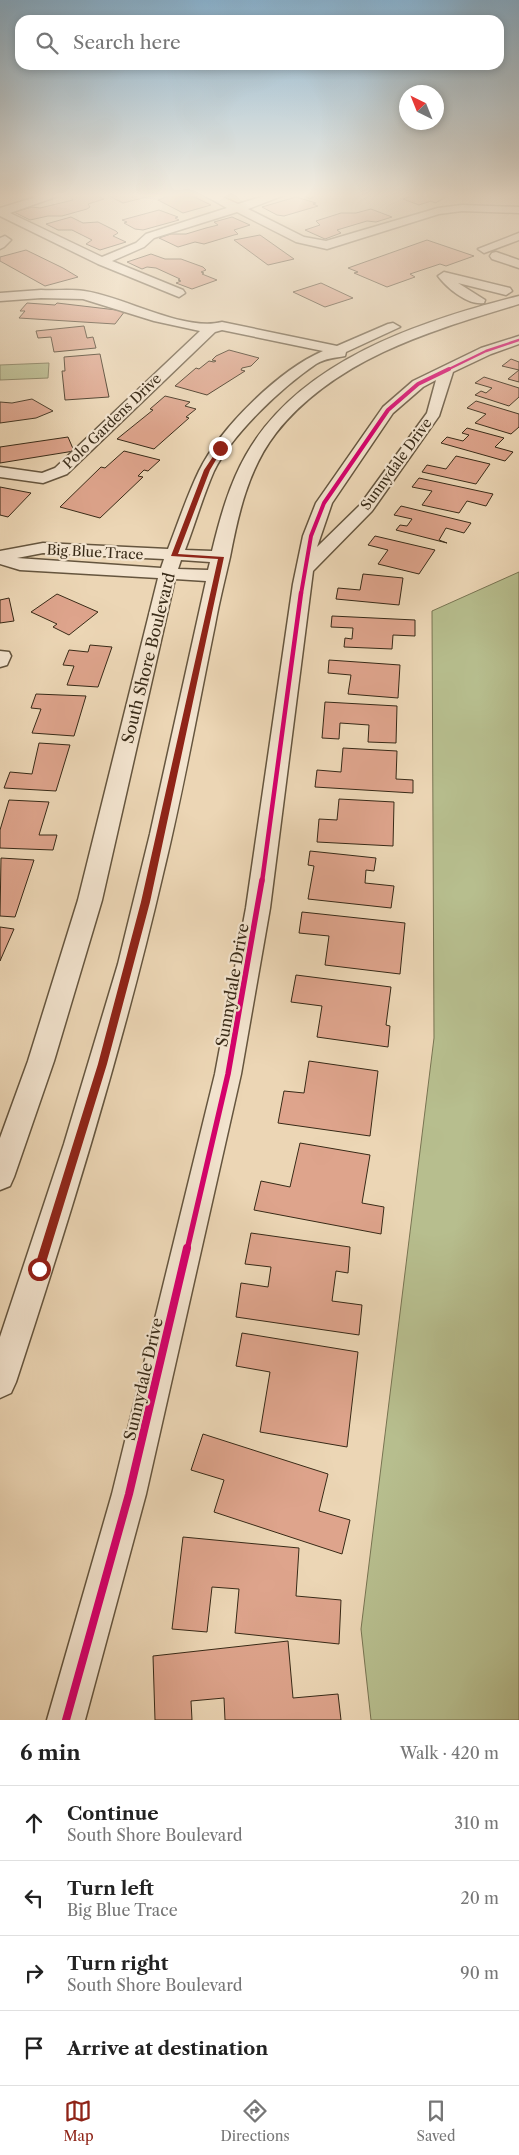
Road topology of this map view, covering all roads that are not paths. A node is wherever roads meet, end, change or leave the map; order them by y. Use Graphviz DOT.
graph roads {
  1 [pos="134,274"];
  2 [pos="513,289"];
  3 [pos="180,293"];
  4 [pos="0,297"];
  5 [pos="478,300"];
  6 [pos="519,300"];
  7 [pos="210,329"];
  8 [pos="519,340"];
  9 [pos="343,356"];
  10 [pos="299,357"];
  11 [pos="446,372"];
  12 [pos="0,472"];
  13 [pos="0,557"];
  14 [pos="171,565"];
  15 [pos="219,566"];
  16 [pos="307,567"];
  17 [pos="0,1177"];
  18 [pos="0,1382"];
  19 [pos="66,1720"];
  1 -- 3 [label="street"];
  2 -- 5 [label="street"];
  2 -- 5 [label="street"];
  4 -- 7 [label="street"];
  5 -- 9 [label="street"];
  6 -- 9 [label="street"];
  7 -- 9 [label="street"];
  7 -- 10 [label="street"];
  7 -- 12 [label="street, Polo Gardens Drive"];
  8 -- 11 [label="street, Sunnydale Drive"];
  9 -- 10 [label="street"];
  9 -- 15 [label="street"];
  10 -- 14 [label="street, South Shore Boulevard"];
  11 -- 16 [label="street, Sunnydale Drive"];
  11 -- 16 [label="street, Sunnydale Drive"];
  13 -- 14 [label="street, Big Blue Trace"];
  14 -- 15 [label="street, Big Blue Trace"];
  14 -- 17 [label="street, South Shore Boulevard"];
  15 -- 18 [label="street"];
  16 -- 19 [label="street, Sunnydale Drive"];
}
